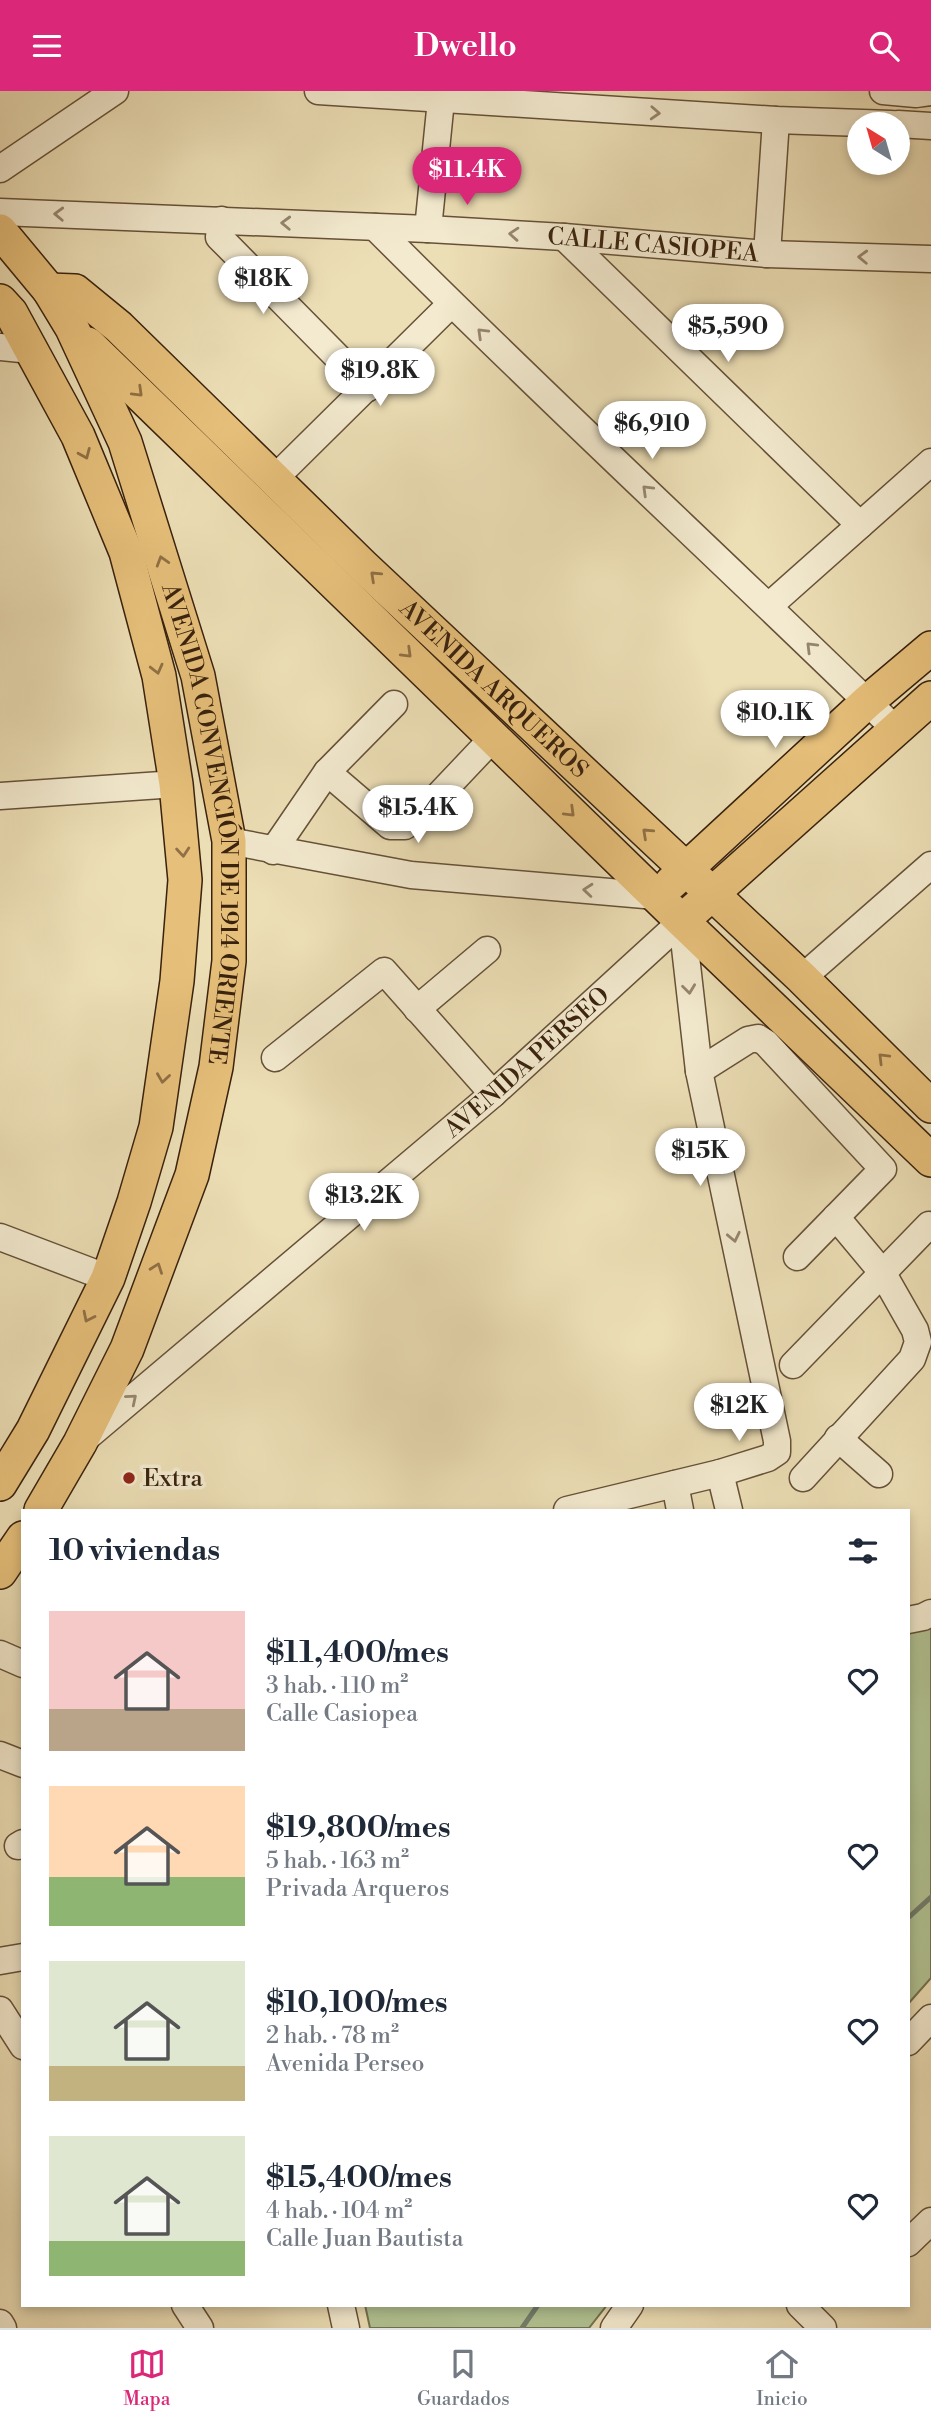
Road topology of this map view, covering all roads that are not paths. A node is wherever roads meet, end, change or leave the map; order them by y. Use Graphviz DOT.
graph roads {
  1 [pos="116,91"];
  2 [pos="318,91"];
  3 [pos="883,91"];
  4 [pos="922,92"];
  5 [pos="441,100"];
  6 [pos="776,120"];
  7 [pos="847,122"];
  8 [pos="910,125"];
  9 [pos="931,126"];
  10 [pos="0,169"];
  11 [pos="0,212"];
  12 [pos="221,220"];
  13 [pos="375,227"];
  14 [pos="428,229"];
  15 [pos="0,231"];
  16 [pos="564,237"];
  17 [pos="767,254"];
  18 [pos="931,259"];
  19 [pos="50,290"];
  20 [pos="452,304"];
  21 [pos="4,314"];
  22 [pos="72,328"];
  23 [pos="15,348"];
  24 [pos="368,388"];
  25 [pos="931,462"];
  26 [pos="275,478"];
  27 [pos="860,525"];
  28 [pos="769,606"];
  29 [pos="931,647"];
  30 [pos="931,698"];
  31 [pos="867,702"];
  32 [pos="394,704"];
  33 [pos="895,729"];
  34 [pos="494,738"];
  35 [pos="327,772"];
  36 [pos="176,784"];
  37 [pos="0,796"];
  38 [pos="229,841"];
  39 [pos="273,851"];
  40 [pos="931,865"];
  41 [pos="685,870"];
  42 [pos="711,894"];
  43 [pos="656,896"];
  44 [pos="682,921"];
  45 [pos="487,950"];
  46 [pos="802,978"];
  47 [pos="417,1009"];
  48 [pos="275,1058"];
  49 [pos="699,1071"];
  50 [pos="493,1094"];
  51 [pos="931,1106"];
  52 [pos="931,1160"];
  53 [pos="836,1217"];
  54 [pos="929,1225"];
  55 [pos="0,1237"];
  56 [pos="797,1257"];
  57 [pos="882,1272"];
  58 [pos="108,1278"];
  59 [pos="923,1322"];
  60 [pos="793,1365"];
  61 [pos="922,1365"];
  62 [pos="838,1438"];
  63 [pos="80,1443"];
  64 [pos="720,1473"];
  65 [pos="879,1474"];
  66 [pos="803,1478"];
  67 [pos="0,1484"];
  68 [pos="675,1484"];
  69 [pos="49,1507"];
  70 [pos="572,1509"];
  71 [pos="680,1509"];
  72 [pos="729,1509"];
  73 [pos="21,1541"];
  74 [pos="0,1572"];
  75 [pos="931,1613"];
  76 [pos="910,1620"];
  77 [pos="0,1654"];
  78 [pos="21,1663"];
  79 [pos="0,1755"];
  80 [pos="21,1763"];
  81 [pos="21,1957"];
  82 [pos="0,1961"];
  83 [pos="0,2010"];
  84 [pos="931,2018"];
  85 [pos="910,2040"];
  86 [pos="21,2043"];
  87 [pos="931,2221"];
  88 [pos="910,2241"];
  89 [pos="187,2307"];
  90 [pos="341,2307"];
  91 [pos="0,2323"];
  92 [pos="3,2328"];
  93 [pos="200,2328"];
  94 [pos="346,2328"];
  1 -- 10 [label="street"];
  2 -- 5 [label="street"];
  3 -- 4 [label="street"];
  5 -- 6 [label="street, one-way"];
  5 -- 14 [label="street"];
  6 -- 7 [label="street"];
  6 -- 17 [label="street"];
  8 -- 9 [label="street"];
  12 -- 11 [label="street, CALLE CASIOPEA, one-way"];
  13 -- 12 [label="street, CALLE CASIOPEA, one-way"];
  12 -- 24 [label="street"];
  13 -- 14 [label="street, CALLE CASIOPEA"];
  13 -- 20 [label="street"];
  16 -- 14 [label="street, CALLE CASIOPEA, one-way"];
  15 -- 19 [label="main road, AVENIDA CONVENCIÓN DE 1914 ORIENTE"];
  16 -- 17 [label="street, CALLE CASIOPEA"];
  16 -- 27 [label="street"];
  18 -- 17 [label="street, CALLE CASIOPEA, one-way"];
  19 -- 21 [label="main road"];
  19 -- 22 [label="main road, AVENIDA CONVENCIÓN DE 1914 ORIENTE"];
  19 -- 26 [label="main road, AVENIDA ARQUEROS"];
  20 -- 24 [label="street"];
  28 -- 20 [label="street, one-way"];
  21 -- 23 [label="main road, AVENIDA CONVENCIÓN DE 1914 ORIENTE"];
  22 -- 23 [label="main road"];
  22 -- 34 [label="main road, AVENIDA ARQUEROS, one-way"];
  38 -- 22 [label="main road, AVENIDA CONVENCIÓN DE 1914 ORIENTE, one-way"];
  23 -- 36 [label="main road, AVENIDA CONVENCIÓN DE 1914 ORIENTE, one-way"];
  24 -- 26 [label="street"];
  25 -- 27 [label="street"];
  41 -- 26 [label="main road, AVENIDA ARQUEROS, one-way"];
  27 -- 28 [label="street"];
  31 -- 28 [label="street, one-way"];
  29 -- 31 [label="main road"];
  30 -- 33 [label="main road, AVENIDA PERSEO"];
  31 -- 33 [label="street"];
  31 -- 41 [label="main road"];
  32 -- 35 [label="street"];
  33 -- 42 [label="main road, AVENIDA PERSEO"];
  34 -- 35 [label="street"];
  34 -- 43 [label="main road, AVENIDA ARQUEROS, one-way"];
  35 -- 39 [label="street"];
  36 -- 37 [label="street"];
  36 -- 58 [label="main road, AVENIDA CONVENCIÓN DE 1914 ORIENTE, one-way"];
  38 -- 39 [label="street"];
  63 -- 38 [label="main road, AVENIDA CONVENCIÓN DE 1914 ORIENTE, one-way"];
  43 -- 39 [label="street, one-way"];
  40 -- 46 [label="street"];
  41 -- 42 [label="main road, AVENIDA ARQUEROS"];
  41 -- 43 [label="main road"];
  42 -- 44 [label="main road, AVENIDA PERSEO"];
  42 -- 46 [label="main road, AVENIDA ARQUEROS"];
  43 -- 44 [label="main road, AVENIDA ARQUEROS"];
  44 -- 49 [label="street, one-way"];
  44 -- 50 [label="street, AVENIDA PERSEO"];
  44 -- 52 [label="main road, AVENIDA ARQUEROS"];
  45 -- 47 [label="street"];
  51 -- 46 [label="main road, AVENIDA ARQUEROS, one-way"];
  47 -- 48 [label="street"];
  47 -- 50 [label="street"];
  49 -- 53 [label="street"];
  49 -- 64 [label="street, one-way"];
  63 -- 50 [label="street, AVENIDA PERSEO, one-way"];
  53 -- 56 [label="street"];
  53 -- 57 [label="street"];
  54 -- 57 [label="street"];
  55 -- 58 [label="street"];
  57 -- 59 [label="street"];
  57 -- 60 [label="street"];
  58 -- 67 [label="main road, AVENIDA CONVENCIÓN DE 1914 ORIENTE, one-way"];
  59 -- 61 [label="street"];
  61 -- 62 [label="street"];
  62 -- 65 [label="street"];
  62 -- 66 [label="street"];
  63 -- 69 [label="main road, AVENIDA CONVENCIÓN DE 1914 ORIENTE"];
  64 -- 68 [label="street"];
  64 -- 72 [label="street"];
  68 -- 70 [label="street"];
  68 -- 71 [label="street"];
  73 -- 74 [label="main road"];
  75 -- 76 [label="street"];
  77 -- 78 [label="street"];
  79 -- 80 [label="street"];
  81 -- 82 [label="street"];
  83 -- 86 [label="street"];
  84 -- 85 [label="street"];
  87 -- 88 [label="street"];
  89 -- 93 [label="street"];
  90 -- 94 [label="street"];
  91 -- 92 [label="street"];
}
